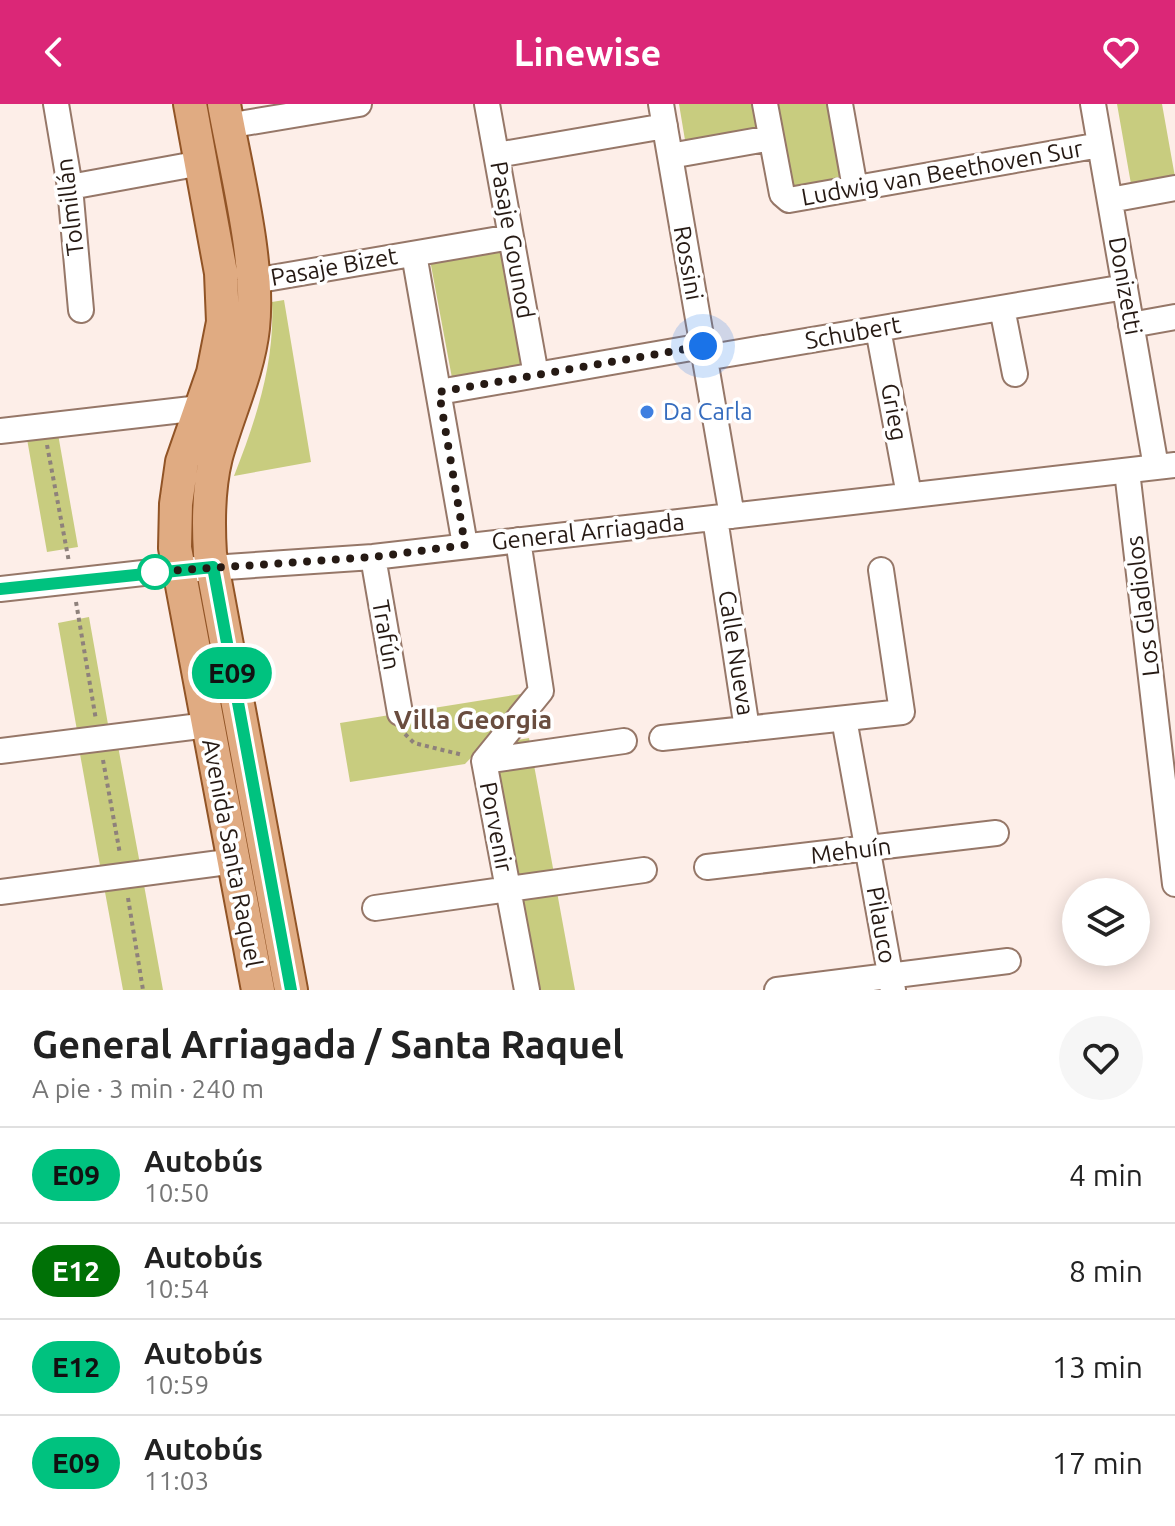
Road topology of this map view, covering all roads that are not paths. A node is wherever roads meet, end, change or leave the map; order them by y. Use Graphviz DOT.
graph roads {
  1 [pos="56,104"];
  2 [pos="190,104"];
  3 [pos="359,104"];
  4 [pos="487,104"];
  5 [pos="765,104"];
  6 [pos="840,104"];
  7 [pos="1093,104"];
  8 [pos="226,115"];
  9 [pos="663,115"];
  10 [pos="771,138"];
  11 [pos="1100,145"];
  12 [pos="497,155"];
  13 [pos="670,156"];
  14 [pos="201,163"];
  15 [pos="70,187"];
  16 [pos="855,188"];
  17 [pos="1175,188"];
  18 [pos="1110,200"];
  19 [pos="511,237"];
  20 [pos="414,254"];
  21 [pos="254,281"];
  22 [pos="1125,287"];
  23 [pos="1002,308"];
  24 [pos="81,310"];
  25 [pos="1175,317"];
  26 [pos="1131,325"];
  27 [pos="878,329"];
  28 [pos="704,352"];
  29 [pos="1015,374"];
  30 [pos="536,375"];
  31 [pos="439,392"];
  32 [pos="200,408"];
  33 [pos="0,431"];
  34 [pos="1166,466"];
  35 [pos="1127,471"];
  36 [pos="909,495"];
  37 [pos="724,517"];
  38 [pos="518,540"];
  39 [pos="465,545"];
  40 [pos="373,557"];
  41 [pos="213,567"];
  42 [pos="178,570"];
  43 [pos="881,570"];
  44 [pos="0,589"];
  45 [pos="400,713"];
  46 [pos="844,719"];
  47 [pos="208,725"];
  48 [pos="747,729"];
  49 [pos="662,738"];
  50 [pos="624,741"];
  51 [pos="0,751"];
  52 [pos="484,761"];
  53 [pos="1169,786"];
  54 [pos="996,833"];
  55 [pos="867,849"];
  56 [pos="235,861"];
  57 [pos="707,867"];
  58 [pos="644,870"];
  59 [pos="1175,884"];
  60 [pos="508,889"];
  61 [pos="0,892"];
  62 [pos="375,908"];
  63 [pos="1008,961"];
  64 [pos="892,983"];
  65 [pos="258,990"];
  66 [pos="291,990"];
  67 [pos="527,990"];
  68 [pos="777,990"];
  1 -- 15 [label="street, Tolmillán"];
  2 -- 14 [label="main road, Avenida Santa Raquel"];
  3 -- 8 [label="street"];
  4 -- 12 [label="street, Pasaje Gounod"];
  5 -- 10 [label="street"];
  6 -- 16 [label="street"];
  7 -- 11 [label="street, Donizetti"];
  8 -- 21 [label="main road, Avenida Santa Raquel"];
  9 -- 12 [label="street"];
  9 -- 13 [label="street, Rossini"];
  10 -- 13 [label="street"];
  10 -- 16 [label="street, Ludwig van Beethoven Sur"];
  11 -- 16 [label="street, Ludwig van Beethoven Sur"];
  11 -- 18 [label="street, Donizetti"];
  12 -- 19 [label="street, Pasaje Gounod"];
  13 -- 28 [label="street, Rossini"];
  14 -- 15 [label="street"];
  14 -- 32 [label="main road, Avenida Santa Raquel"];
  15 -- 24 [label="street, Tolmillán"];
  17 -- 18 [label="street"];
  18 -- 22 [label="street, Donizetti"];
  19 -- 20 [label="street, Pasaje Bizet"];
  19 -- 30 [label="street, Pasaje Gounod"];
  20 -- 21 [label="street, Pasaje Bizet"];
  20 -- 31 [label="street, Pasaje Bizet"];
  21 -- 41 [label="main road, Avenida Santa Raquel"];
  22 -- 23 [label="street, Schubert"];
  22 -- 26 [label="street, Donizetti"];
  23 -- 27 [label="street, Schubert"];
  23 -- 29 [label="street"];
  25 -- 26 [label="street"];
  26 -- 34 [label="street, Donizetti"];
  27 -- 28 [label="street, Schubert"];
  27 -- 36 [label="street, Grieg"];
  28 -- 30 [label="street, Schubert"];
  28 -- 37 [label="street, Rossini"];
  30 -- 31 [label="street, Schubert"];
  31 -- 39 [label="street, Pasaje Bizet"];
  32 -- 33 [label="street"];
  32 -- 42 [label="main road, Avenida Santa Raquel"];
  34 -- 35 [label="street, General Arriagada"];
  35 -- 36 [label="street, General Arriagada"];
  35 -- 53 [label="street, Los Gladiolos"];
  36 -- 37 [label="street, General Arriagada"];
  37 -- 38 [label="street, General Arriagada"];
  37 -- 48 [label="street, Calle Nueva"];
  38 -- 39 [label="street, General Arriagada"];
  38 -- 52 [label="street, Porvenir"];
  39 -- 40 [label="street, General Arriagada"];
  40 -- 41 [label="street, General Arriagada"];
  40 -- 45 [label="street, Trafún"];
  41 -- 42 [label="street, General Arriagada"];
  41 -- 66 [label="main road, Avenida Santa Raquel"];
  42 -- 44 [label="street, General Arriagada"];
  42 -- 47 [label="main road, Avenida Santa Raquel"];
  43 -- 46 [label="street, Calle Nueva"];
  46 -- 48 [label="street, Calle Nueva"];
  46 -- 55 [label="street, Pilauco"];
  47 -- 51 [label="street"];
  47 -- 56 [label="main road, Avenida Santa Raquel"];
  48 -- 49 [label="street"];
  50 -- 52 [label="street"];
  52 -- 60 [label="street, Porvenir"];
  53 -- 59 [label="street, Los Gladiolos"];
  54 -- 55 [label="street, Mehuín"];
  55 -- 57 [label="street, Mehuín"];
  55 -- 64 [label="street, Pilauco"];
  56 -- 61 [label="street"];
  56 -- 65 [label="main road, Avenida Santa Raquel"];
  58 -- 60 [label="street"];
  60 -- 62 [label="street"];
  60 -- 67 [label="street, Porvenir"];
  63 -- 64 [label="street"];
  64 -- 68 [label="street"];
}
